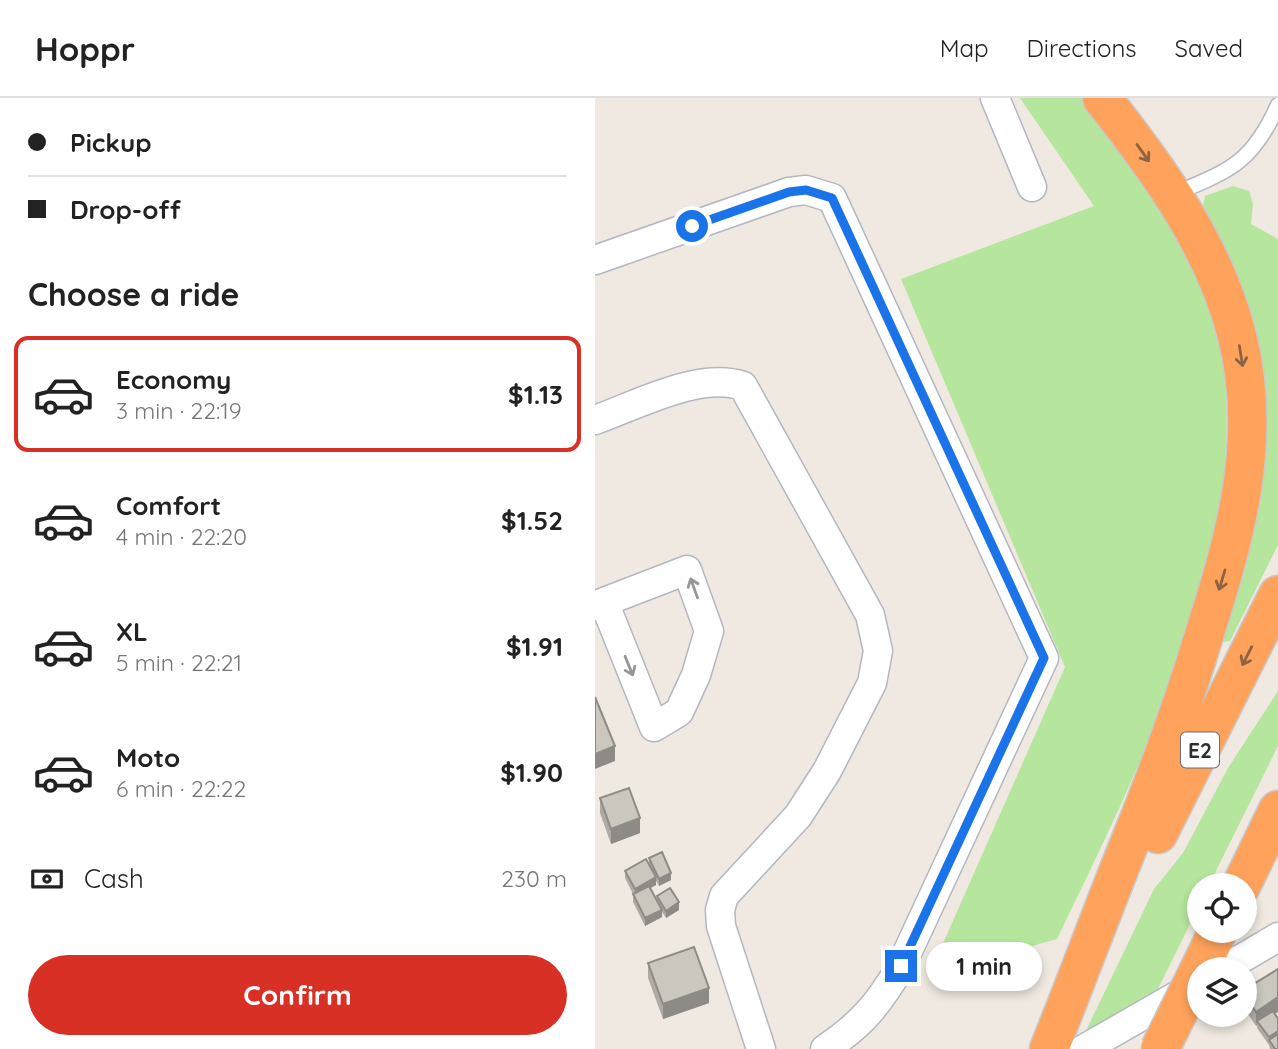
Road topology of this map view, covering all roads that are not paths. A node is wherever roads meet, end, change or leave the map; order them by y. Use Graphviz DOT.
graph roads {
  1 [pos="995,98"];
  2 [pos="1102,98"];
  3 [pos="1278,104"];
  4 [pos="1032,187"];
  5 [pos="1172,194"];
  6 [pos="595,260"];
  7 [pos="595,420"];
  8 [pos="1278,595"];
  9 [pos="599,604"];
  10 [pos="1275,815"];
  11 [pos="1247,873"];
  12 [pos="1111,912"];
  13 [pos="1278,937"];
  14 [pos="1243,957"];
  15 [pos="1187,990"];
  16 [pos="1187,994"];
  17 [pos="761,1049"];
  18 [pos="825,1049"];
  19 [pos="1051,1049"];
  20 [pos="1084,1049"];
  21 [pos="1160,1049"];
  1 -- 4 [label="street"];
  2 -- 5 [label="highway, one-way"];
  3 -- 5 [label="lane"];
  5 -- 12 [label="highway, one-way"];
  6 -- 18 [label="street"];
  7 -- 17 [label="street"];
  8 -- 12 [label="highway, E2, one-way"];
  9 -- 9 [label="street, one-way"];
  10 -- 11 [label="highway"];
  12 -- 19 [label="highway"];
  13 -- 14 [label="street"];
  15 -- 20 [label="street"];
  16 -- 21 [label="highway, bridge"];
}
